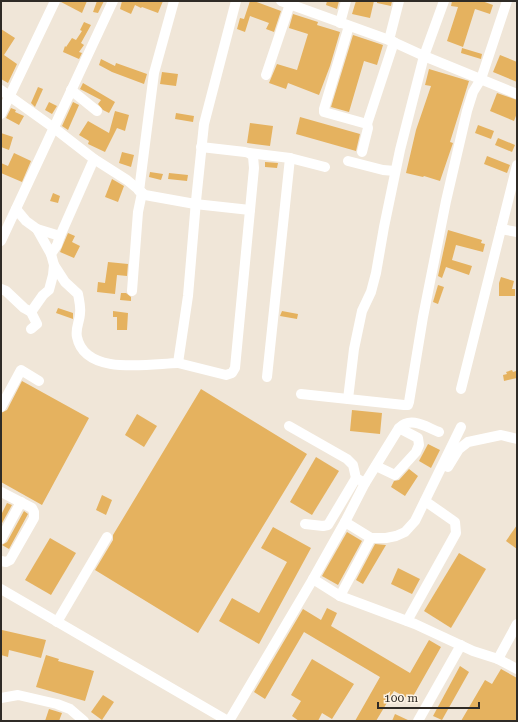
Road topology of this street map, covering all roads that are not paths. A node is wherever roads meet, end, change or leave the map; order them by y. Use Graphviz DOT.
graph roads {
  1 [pos="55,1"];
  2 [pos="113,1"];
  3 [pos="174,1"];
  4 [pos="236,1"];
  5 [pos="346,1"];
  6 [pos="399,1"];
  7 [pos="444,1"];
  8 [pos="507,1"];
  9 [pos="287,2"];
  10 [pos="345,24"];
  11 [pos="391,41"];
  12 [pos="424,56"];
  13 [pos="266,75"];
  14 [pos="481,79"];
  15 [pos="71,90"];
  16 [pos="5,93"];
  17 [pos="517,94"];
  18 [pos="98,111"];
  19 [pos="1,114"];
  20 [pos="367,124"];
  21 [pos="54,128"];
  22 [pos="201,147"];
  23 [pos="362,152"];
  24 [pos="249,153"];
  25 [pos="290,158"];
  26 [pos="94,159"];
  27 [pos="348,161"];
  28 [pos="517,165"];
  29 [pos="324,167"];
  30 [pos="395,171"];
  31 [pos="140,192"];
  32 [pos="195,204"];
  33 [pos="16,209"];
  34 [pos="250,210"];
  35 [pos="37,229"];
  36 [pos="501,229"];
  37 [pos="517,232"];
  38 [pos="60,236"];
  39 [pos="1,241"];
  40 [pos="51,254"];
  41 [pos="54,265"];
  42 [pos="1,289"];
  43 [pos="132,291"];
  44 [pos="31,312"];
  45 [pos="31,329"];
  46 [pos="178,363"];
  47 [pos="267,377"];
  48 [pos="39,381"];
  49 [pos="461,388"];
  50 [pos="300,394"];
  51 [pos="348,399"];
  52 [pos="1,406"];
  53 [pos="289,426"];
  54 [pos="461,427"];
  55 [pos="399,428"];
  56 [pos="439,432"];
  57 [pos="517,438"];
  58 [pos="376,466"];
  59 [pos="361,481"];
  60 [pos="4,493"];
  61 [pos="21,502"];
  62 [pos="428,503"];
  63 [pos="1,504"];
  64 [pos="345,522"];
  65 [pos="305,524"];
  66 [pos="107,537"];
  67 [pos="371,538"];
  68 [pos="1,539"];
  69 [pos="1,561"];
  70 [pos="313,579"];
  71 [pos="1,589"];
  72 [pos="340,596"];
  73 [pos="407,621"];
  74 [pos="58,622"];
  75 [pos="517,624"];
  76 [pos="461,645"];
  77 [pos="498,660"];
  78 [pos="517,669"];
  79 [pos="1,698"];
  80 [pos="216,718"];
  81 [pos="84,721"];
  82 [pos="228,721"];
  83 [pos="418,721"];
  1 -- 16 [label="street"];
  2 -- 15 [label="street"];
  3 -- 31 [label="street"];
  4 -- 22 [label="street"];
  5 -- 10 [label="street"];
  6 -- 11 [label="street"];
  7 -- 12 [label="street"];
  8 -- 14 [label="street"];
  9 -- 10 [label="street"];
  9 -- 13 [label="street"];
  10 -- 11 [label="street"];
  10 -- 20 [label="street"];
  11 -- 12 [label="street"];
  11 -- 20 [label="street"];
  12 -- 14 [label="street"];
  12 -- 30 [label="street"];
  14 -- 17 [label="street"];
  14 -- 51 [label="street"];
  15 -- 18 [label="street"];
  15 -- 21 [label="street"];
  16 -- 19 [label="street"];
  16 -- 21 [label="street"];
  20 -- 23 [label="street"];
  21 -- 26 [label="street"];
  21 -- 33 [label="street"];
  22 -- 24 [label="street"];
  22 -- 32 [label="street"];
  24 -- 25 [label="street"];
  24 -- 34 [label="street"];
  25 -- 29 [label="street"];
  25 -- 47 [label="street"];
  26 -- 31 [label="street"];
  26 -- 38 [label="street"];
  27 -- 30 [label="street"];
  28 -- 36 [label="street"];
  30 -- 51 [label="street"];
  31 -- 32 [label="street"];
  31 -- 43 [label="street"];
  32 -- 34 [label="street"];
  32 -- 46 [label="street"];
  33 -- 35 [label="street"];
  33 -- 39 [label="street"];
  34 -- 46 [label="street"];
  35 -- 38 [label="street"];
  35 -- 40 [label="street"];
  36 -- 37 [label="street"];
  36 -- 49 [label="street"];
  38 -- 40 [label="street"];
  40 -- 41 [label="street"];
  41 -- 44 [label="street"];
  41 -- 46 [label="street"];
  42 -- 44 [label="street"];
  44 -- 45 [label="street"];
  48 -- 52 [label="street"];
  50 -- 51 [label="street"];
  53 -- 59 [label="street"];
  54 -- 62 [label="street"];
  55 -- 56 [label="street"];
  55 -- 58 [label="street"];
  55 -- 58 [label="street"];
  57 -- 62 [label="street"];
  58 -- 59 [label="street"];
  59 -- 64 [label="street"];
  59 -- 65 [label="street"];
  60 -- 61 [label="street"];
  60 -- 63 [label="street"];
  61 -- 68 [label="street"];
  61 -- 69 [label="street"];
  62 -- 67 [label="street"];
  62 -- 73 [label="street"];
  64 -- 67 [label="street"];
  64 -- 70 [label="street"];
  66 -- 74 [label="street"];
  67 -- 72 [label="street"];
  70 -- 72 [label="street"];
  70 -- 82 [label="street"];
  71 -- 74 [label="street"];
  72 -- 73 [label="street"];
  73 -- 76 [label="street"];
  74 -- 80 [label="street"];
  75 -- 77 [label="street"];
  76 -- 77 [label="street"];
  76 -- 83 [label="street"];
  77 -- 78 [label="street"];
  79 -- 81 [label="street"];
  80 -- 82 [label="street"];
}
